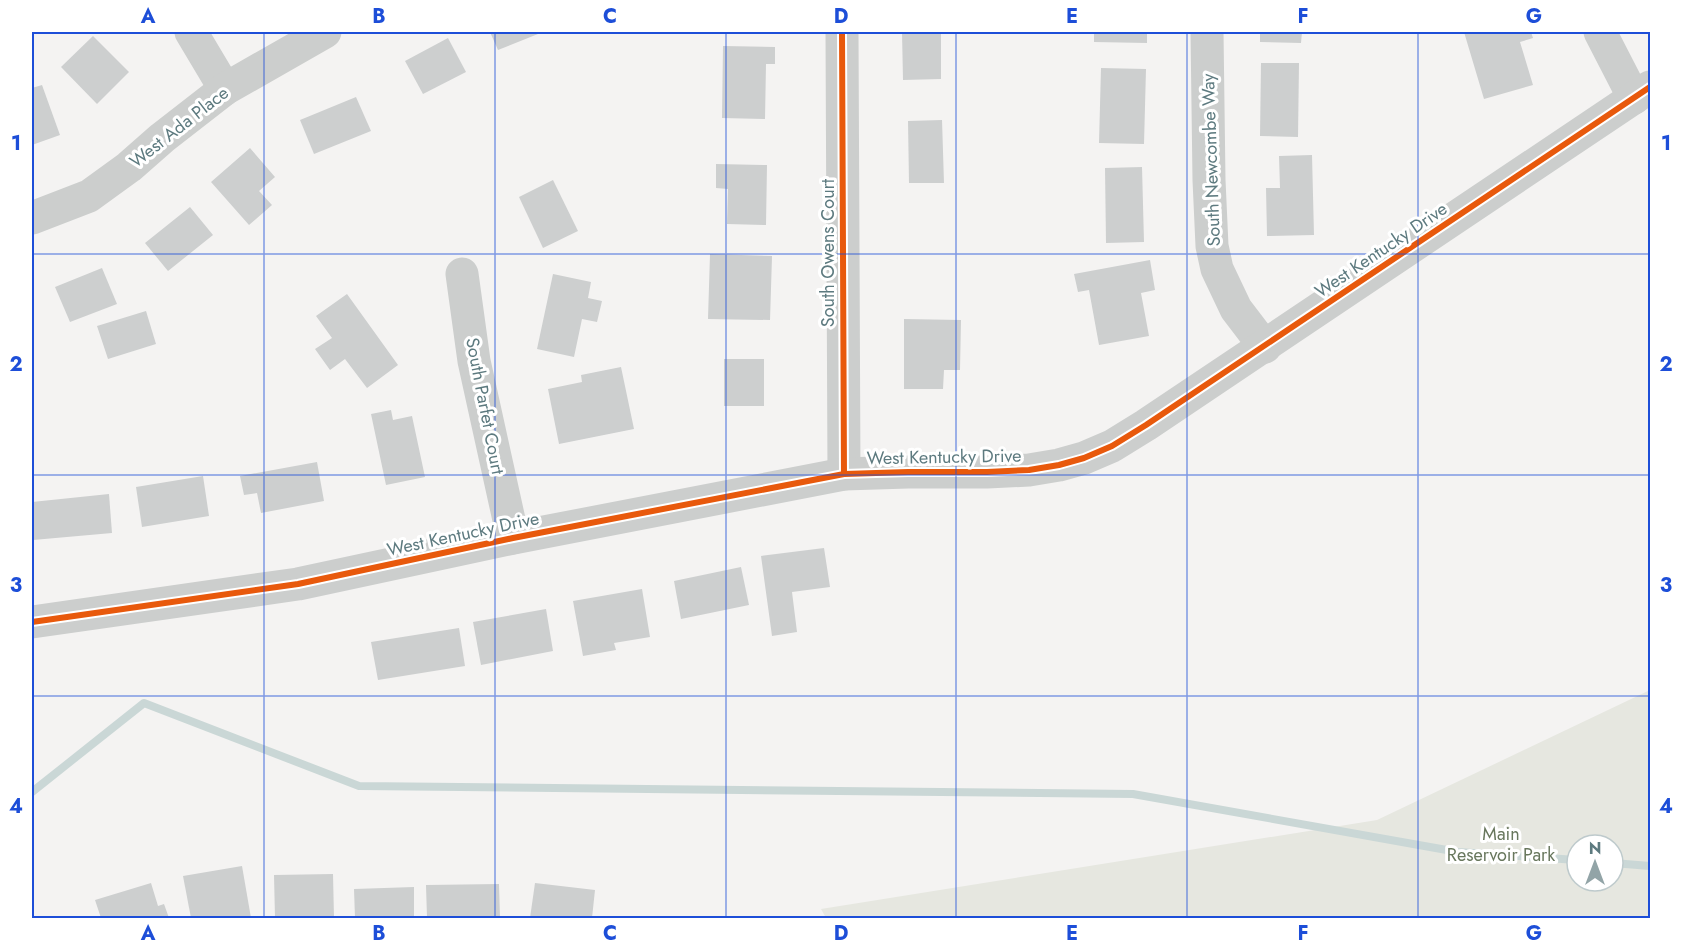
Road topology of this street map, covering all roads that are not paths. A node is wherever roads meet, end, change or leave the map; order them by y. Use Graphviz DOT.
graph roads {
  1 [pos="191,32"];
  2 [pos="326,32"];
  3 [pos="843,32"];
  4 [pos="1207,32"];
  5 [pos="1600,32"];
  6 [pos="225,89"];
  7 [pos="1642,92"];
  8 [pos="32,218"];
  9 [pos="462,273"];
  10 [pos="1265,347"];
  11 [pos="844,474"];
  12 [pos="513,538"];
  13 [pos="32,622"];
  1 -- 6 [label="street"];
  2 -- 6 [label="street, West Ada Place"];
  3 -- 11 [label="street, South Owens Court"];
  4 -- 10 [label="street, South Newcombe Way"];
  5 -- 7 [label="street"];
  6 -- 8 [label="street, West Ada Place"];
  7 -- 10 [label="street, West Kentucky Drive"];
  9 -- 12 [label="street, South Parfet Court"];
  10 -- 11 [label="street, West Kentucky Drive"];
  11 -- 12 [label="street, West Kentucky Drive"];
  12 -- 13 [label="street, West Kentucky Drive"];
}
